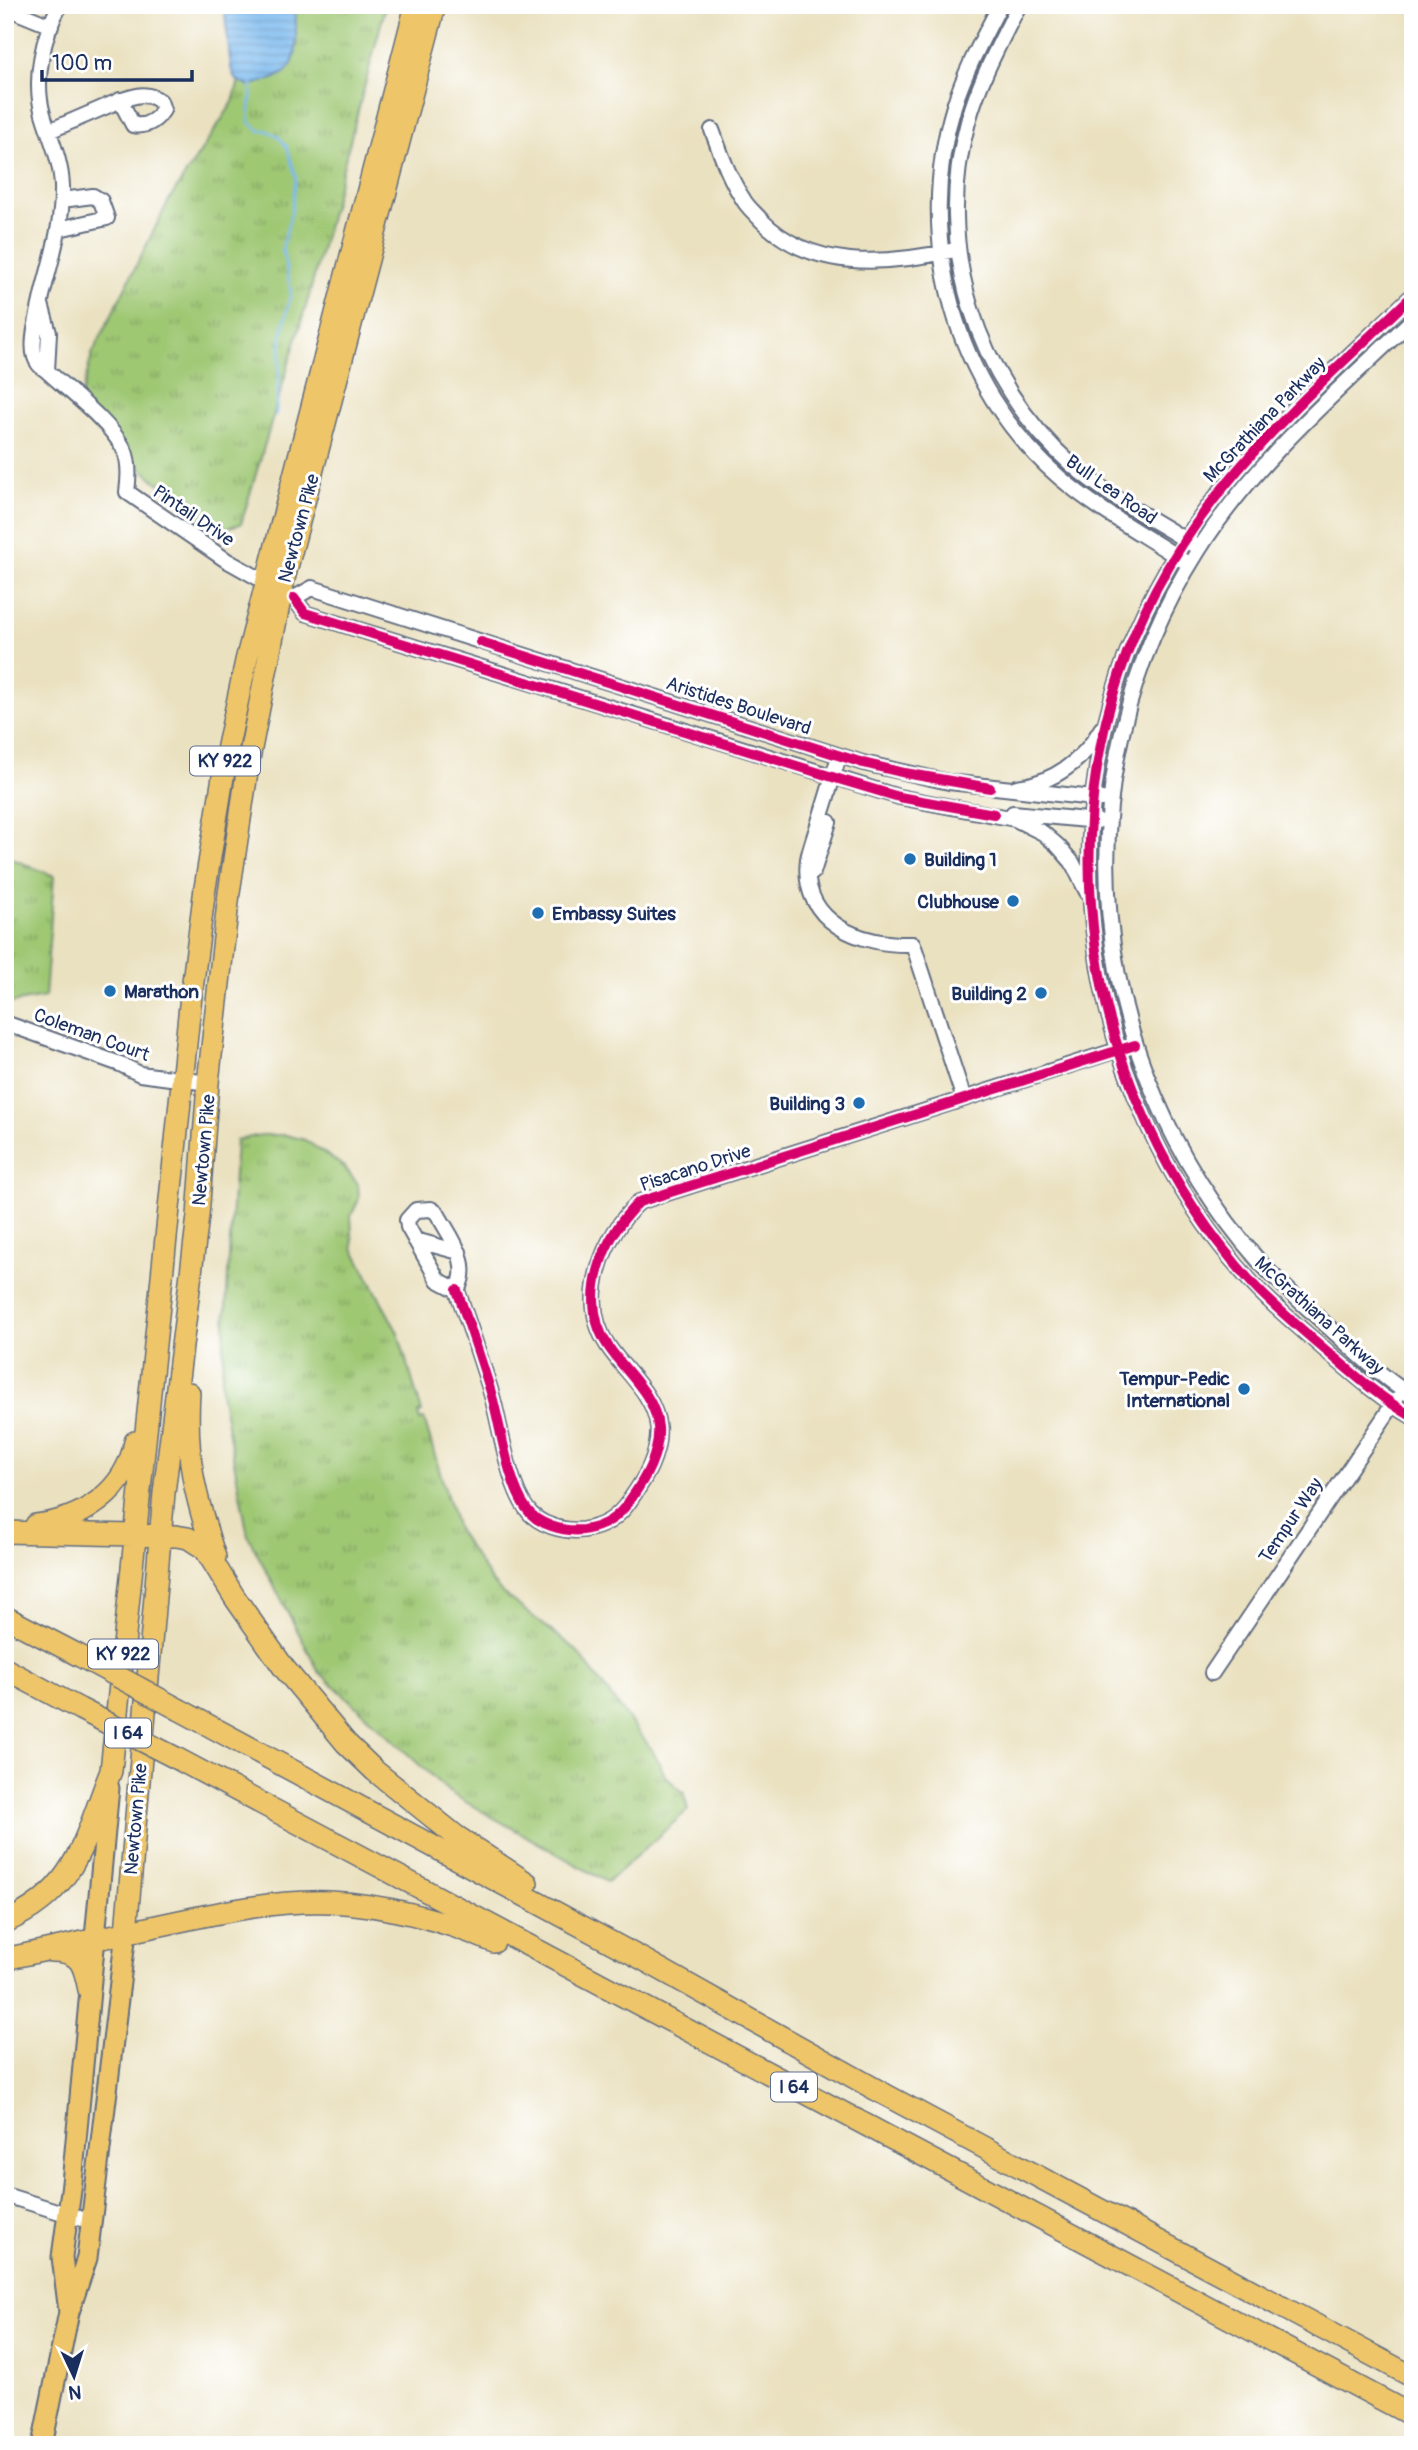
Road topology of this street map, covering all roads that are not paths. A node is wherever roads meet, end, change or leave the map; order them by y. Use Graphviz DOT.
graph roads {
  1 [pos="10,5"];
  2 [pos="60,5"];
  3 [pos="416,5"];
  4 [pos="435,5"];
  5 [pos="1000,5"];
  6 [pos="1019,5"];
  7 [pos="51,26"];
  8 [pos="120,100"];
  9 [pos="712,130"];
  10 [pos="49,131"];
  11 [pos="62,200"];
  12 [pos="59,229"];
  13 [pos="958,250"];
  14 [pos="941,253"];
  15 [pos="1412,298"];
  16 [pos="1396,310"];
  17 [pos="1411,323"];
  18 [pos="1185,540"];
  19 [pos="1199,548"];
  20 [pos="1175,555"];
  21 [pos="1189,565"];
  22 [pos="280,591"];
  23 [pos="1107,719"];
  24 [pos="844,757"];
  25 [pos="837,778"];
  26 [pos="990,788"];
  27 [pos="1093,798"];
  28 [pos="1110,800"];
  29 [pos="959,808"];
  30 [pos="1091,820"];
  31 [pos="1108,822"];
  32 [pos="1090,902"];
  33 [pos="5,1023"];
  34 [pos="1135,1045"];
  35 [pos="1118,1050"];
  36 [pos="182,1081"];
  37 [pos="208,1083"];
  38 [pos="964,1099"];
  39 [pos="1211,1197"];
  40 [pos="1194,1209"];
  41 [pos="198,1216"];
  42 [pos="415,1240"];
  43 [pos="459,1252"];
  44 [pos="457,1290"];
  45 [pos="160,1295"];
  46 [pos="1408,1393"];
  47 [pos="1392,1405"];
  48 [pos="1413,1417"];
  49 [pos="5,1530"];
  50 [pos="135,1536"];
  51 [pos="159,1537"];
  52 [pos="220,1572"];
  53 [pos="5,1617"];
  54 [pos="5,1669"];
  55 [pos="1212,1673"];
  56 [pos="5,1688"];
  57 [pos="80,1709"];
  58 [pos="111,1771"];
  59 [pos="5,1922"];
  60 [pos="125,1932"];
  61 [pos="94,1939"];
  62 [pos="42,1951"];
  63 [pos="5,1959"];
  64 [pos="646,1961"];
  65 [pos="89,1990"];
  66 [pos="656,2014"];
  67 [pos="5,2195"];
  68 [pos="67,2216"];
  69 [pos="92,2222"];
  70 [pos="69,2312"];
  71 [pos="1413,2376"];
  72 [pos="1413,2416"];
  73 [pos="42,2445"];
  1 -- 7 [label="street"];
  2 -- 7 [label="street, Pintail Drive"];
  3 -- 22 [label="highway, Newtown Pike / KY 922"];
  4 -- 22 [label="highway, Newtown Pike / KY 922"];
  5 -- 14 [label="street, Bull Lea Road"];
  6 -- 13 [label="street, Bull Lea Road"];
  7 -- 10 [label="street, Pintail Drive"];
  8 -- 10 [label="street"];
  9 -- 14 [label="street"];
  10 -- 11 [label="street, Pintail Drive"];
  11 -- 12 [label="street, Pintail Drive"];
  11 -- 12 [label="street"];
  12 -- 22 [label="street, Pintail Drive"];
  13 -- 14 [label="street"];
  13 -- 18 [label="street, Bull Lea Road"];
  14 -- 20 [label="street, Bull Lea Road"];
  15 -- 16 [label="street, McGrathiana Parkway"];
  16 -- 17 [label="street, McGrathiana Parkway"];
  16 -- 18 [label="street, McGrathiana Parkway"];
  17 -- 19 [label="street, McGrathiana Parkway"];
  18 -- 19 [label="street, Bull Lea Road"];
  18 -- 20 [label="street, McGrathiana Parkway"];
  19 -- 21 [label="street, McGrathiana Parkway"];
  20 -- 21 [label="street, Bull Lea Road"];
  20 -- 23 [label="street, McGrathiana Parkway"];
  21 -- 28 [label="street, McGrathiana Parkway"];
  22 -- 24 [label="street, Aristides Boulevard"];
  22 -- 25 [label="street, Aristides Boulevard"];
  22 -- 36 [label="highway, Newtown Pike / KY 922"];
  22 -- 37 [label="highway, Newtown Pike / KY 922"];
  23 -- 26 [label="street, Aristides Boulevard"];
  23 -- 27 [label="street, McGrathiana Parkway"];
  24 -- 25 [label="street"];
  24 -- 26 [label="street, Aristides Boulevard"];
  25 -- 29 [label="street, Aristides Boulevard"];
  25 -- 38 [label="street"];
  26 -- 27 [label="street, Aristides Boulevard"];
  27 -- 28 [label="street, Aristides Boulevard"];
  27 -- 30 [label="street, McGrathiana Parkway"];
  28 -- 31 [label="street, McGrathiana Parkway"];
  29 -- 30 [label="street, Aristides Boulevard"];
  29 -- 32 [label="street, Aristides Boulevard"];
  30 -- 31 [label="street, Aristides Boulevard"];
  30 -- 32 [label="street, McGrathiana Parkway"];
  31 -- 34 [label="street, McGrathiana Parkway"];
  32 -- 35 [label="street, McGrathiana Parkway"];
  33 -- 36 [label="street, Coleman Court"];
  34 -- 35 [label="street, Pisacano Drive"];
  34 -- 39 [label="street, McGrathiana Parkway"];
  35 -- 38 [label="street, Pisacano Drive"];
  35 -- 40 [label="street, McGrathiana Parkway"];
  36 -- 37 [label="street, Coleman Court"];
  36 -- 45 [label="highway, Newtown Pike / KY 922"];
  37 -- 41 [label="highway, Newtown Pike / KY 922"];
  38 -- 44 [label="street, Pisacano Drive"];
  39 -- 40 [label="street"];
  39 -- 46 [label="street, McGrathiana Parkway"];
  40 -- 47 [label="street, McGrathiana Parkway"];
  41 -- 51 [label="highway, Newtown Pike / KY 922"];
  41 -- 52 [label="highway"];
  42 -- 43 [label="street"];
  42 -- 43 [label="street"];
  42 -- 44 [label="street"];
  43 -- 44 [label="street"];
  45 -- 49 [label="highway"];
  45 -- 50 [label="highway, Newtown Pike / KY 922"];
  46 -- 47 [label="street, Tempur Way"];
  47 -- 48 [label="street, McGrathiana Parkway"];
  47 -- 55 [label="street, Tempur Way"];
  49 -- 50 [label="highway"];
  50 -- 51 [label="highway"];
  50 -- 58 [label="highway, Newtown Pike / KY 922"];
  51 -- 52 [label="highway"];
  51 -- 60 [label="highway, Newtown Pike / KY 922"];
  52 -- 64 [label="highway"];
  53 -- 64 [label="highway, I 64, bridge"];
  54 -- 57 [label="highway, I 64"];
  56 -- 57 [label="highway"];
  57 -- 66 [label="highway, I 64, bridge"];
  58 -- 59 [label="highway"];
  58 -- 61 [label="main road, Newtown Pike / KY 922"];
  60 -- 61 [label="highway"];
  60 -- 66 [label="highway"];
  60 -- 69 [label="main road, Newtown Pike / KY 922"];
  61 -- 62 [label="highway"];
  61 -- 65 [label="main road, Newtown Pike / KY 922"];
  62 -- 63 [label="highway"];
  62 -- 65 [label="highway"];
  64 -- 71 [label="highway, I 64"];
  65 -- 68 [label="main road, Newtown Pike / KY 922"];
  66 -- 72 [label="highway, I 64"];
  67 -- 68 [label="street"];
  68 -- 69 [label="street"];
  68 -- 70 [label="main road, Newtown Pike / KY 922"];
  69 -- 70 [label="main road, Newtown Pike / KY 922"];
  70 -- 73 [label="main road, Newtown Pike / KY 922"];
}
